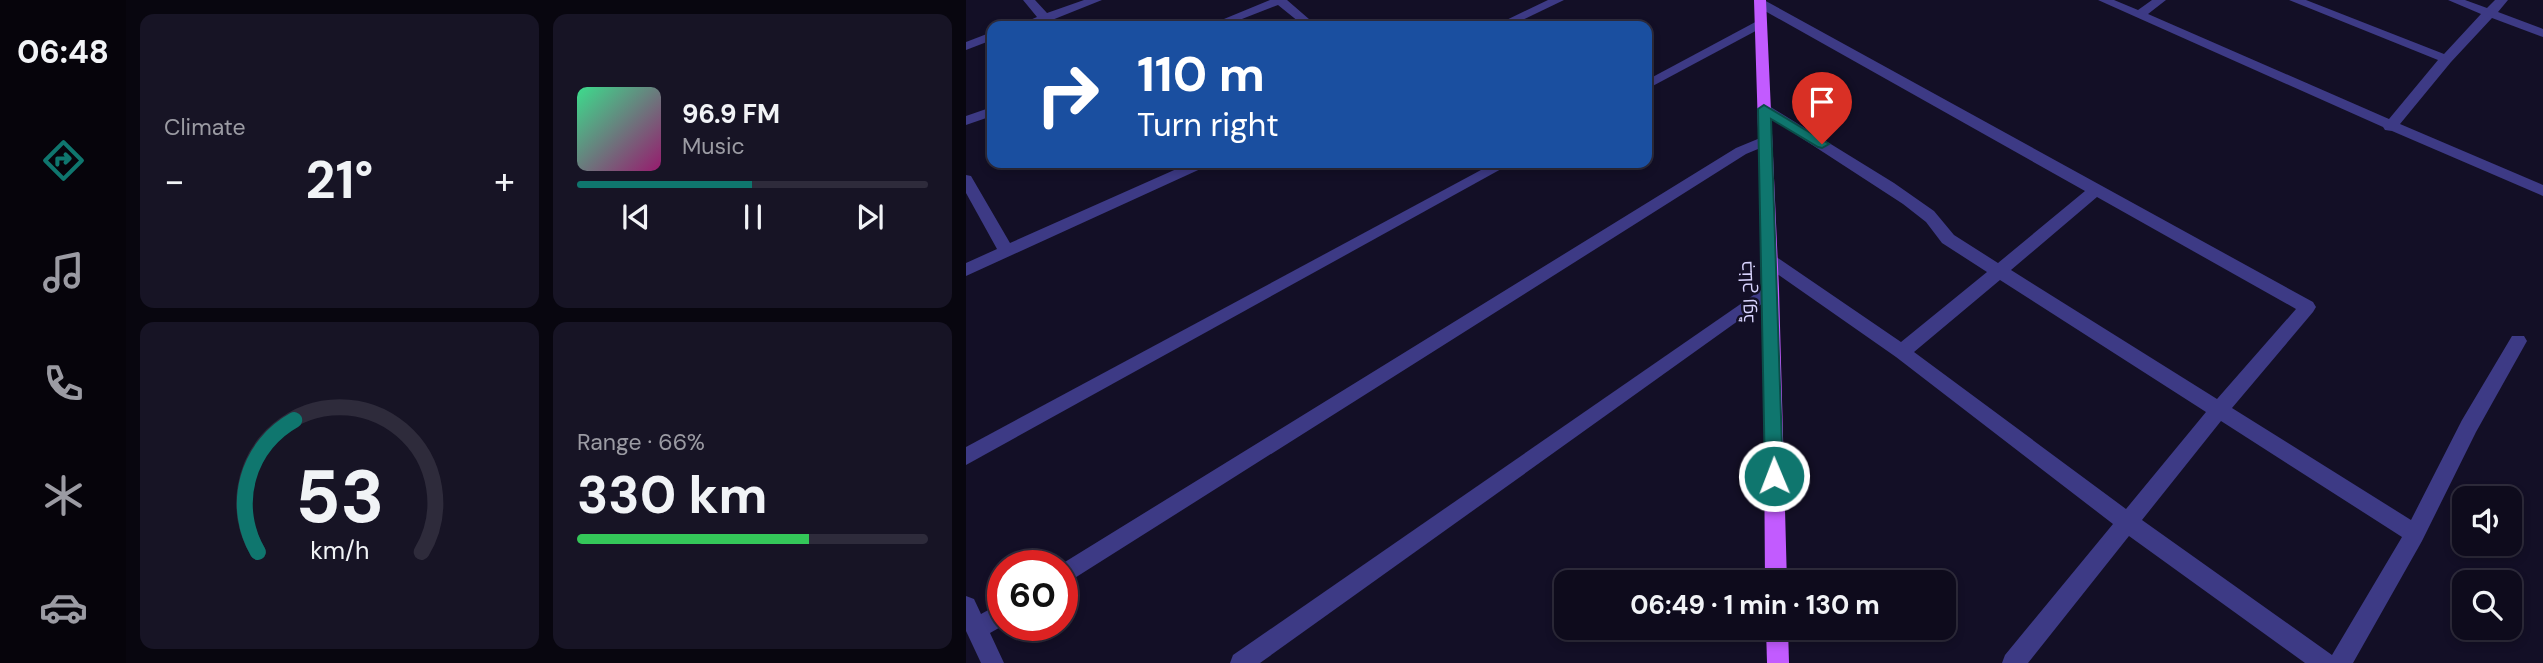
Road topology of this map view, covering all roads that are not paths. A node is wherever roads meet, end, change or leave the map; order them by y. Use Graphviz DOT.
graph roads {
  1 [pos="1029,0"];
  2 [pos="1096,0"];
  3 [pos="1280,0"];
  4 [pos="1558,0"];
  5 [pos="2104,0"];
  6 [pos="2160,0"];
  7 [pos="2295,0"];
  8 [pos="2454,0"];
  9 [pos="2502,0"];
  10 [pos="1760,1"];
  11 [pos="2490,13"];
  12 [pos="2139,15"];
  13 [pos="1046,21"];
  14 [pos="1049,21"];
  15 [pos="1226,21"];
  16 [pos="1305,21"];
  17 [pos="1511,21"];
  18 [pos="1761,23"];
  19 [pos="2543,33"];
  20 [pos="987,38"];
  21 [pos="966,46"];
  22 [pos="2446,60"];
  23 [pos="1652,82"];
  24 [pos="1764,109"];
  25 [pos="987,113"];
  26 [pos="966,121"];
  27 [pos="2390,127"];
  28 [pos="1765,141"];
  29 [pos="1496,168"];
  30 [pos="1169,169"];
  31 [pos="966,180"];
  32 [pos="2096,190"];
  33 [pos="2543,191"];
  34 [pos="1007,252"];
  35 [pos="1769,260"];
  36 [pos="966,270"];
  37 [pos="1998,271"];
  38 [pos="1771,289"];
  39 [pos="2518,341"];
  40 [pos="1902,352"];
  41 [pos="2218,411"];
  42 [pos="966,457"];
  43 [pos="2127,522"];
  44 [pos="2415,534"];
  45 [pos="1078,566"];
  46 [pos="1776,570"];
  47 [pos="966,607"];
  48 [pos="987,623"];
  49 [pos="977,629"];
  50 [pos="1777,640"];
  51 [pos="993,663"];
  52 [pos="1241,663"];
  53 [pos="1778,663"];
  54 [pos="2013,663"];
  55 [pos="2324,663"];
  56 [pos="2340,663"];
  1 -- 13 [label="street"];
  2 -- 14 [label="street"];
  3 -- 15 [label="street"];
  3 -- 16 [label="street"];
  4 -- 17 [label="street"];
  5 -- 12 [label="street"];
  6 -- 12 [label="street"];
  7 -- 22 [label="street"];
  8 -- 11 [label="street"];
  9 -- 11 [label="street"];
  10 -- 18 [label="main road, جناح روڈ"];
  10 -- 32 [label="street"];
  11 -- 19 [label="street"];
  11 -- 22 [label="street"];
  12 -- 27 [label="street"];
  18 -- 23 [label="street"];
  18 -- 24 [label="main road, جناح روڈ"];
  20 -- 21 [label="street"];
  22 -- 27 [label="street"];
  24 -- 28 [label="main road, جناح روڈ"];
  24 -- 37 [label="street"];
  25 -- 26 [label="street"];
  27 -- 33 [label="street"];
  28 -- 35 [label="main road, جناح روڈ"];
  28 -- 45 [label="street"];
  29 -- 42 [label="street"];
  30 -- 34 [label="street"];
  31 -- 34 [label="street"];
  32 -- 37 [label="street"];
  32 -- 41 [label="street"];
  34 -- 36 [label="street"];
  35 -- 38 [label="main road, جناح روڈ"];
  35 -- 40 [label="street"];
  37 -- 40 [label="street"];
  37 -- 41 [label="street"];
  38 -- 46 [label="main road, جناح روڈ"];
  38 -- 52 [label="street"];
  39 -- 44 [label="street"];
  40 -- 43 [label="street"];
  41 -- 43 [label="street"];
  41 -- 44 [label="street"];
  43 -- 54 [label="street"];
  43 -- 55 [label="street"];
  44 -- 56 [label="street"];
  47 -- 49 [label="street"];
  48 -- 49 [label="street"];
  49 -- 51 [label="street"];
  50 -- 53 [label="main road"];
}
